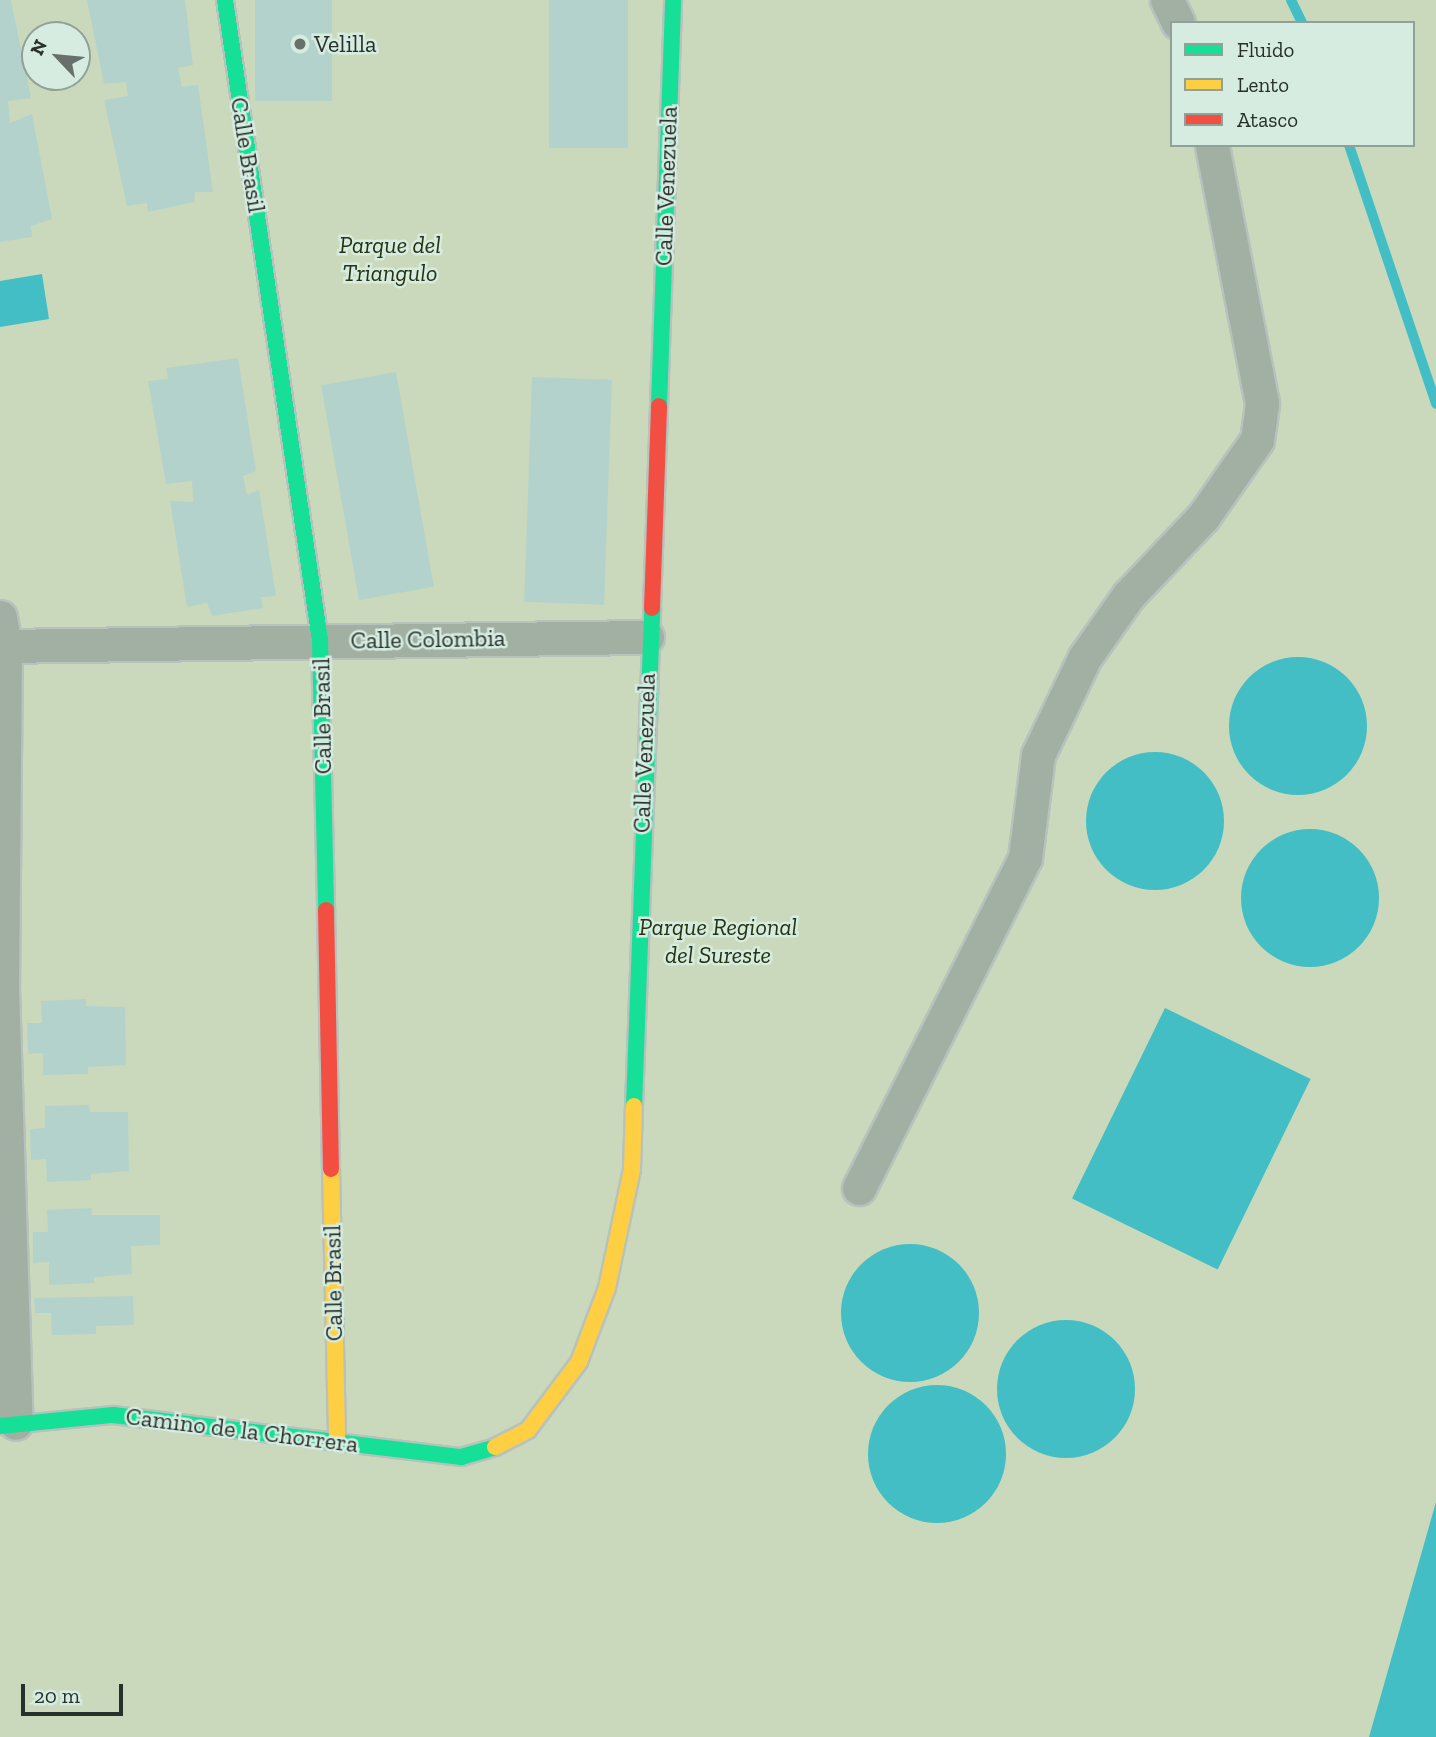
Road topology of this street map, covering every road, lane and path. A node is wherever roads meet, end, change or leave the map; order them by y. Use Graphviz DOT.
graph roads {
  1 [pos="225,0"];
  2 [pos="673,0"];
  3 [pos="1167,0"];
  4 [pos="1177,21"];
  5 [pos="1212,147"];
  6 [pos="2,636"];
  7 [pos="647,637"];
  8 [pos="320,640"];
  9 [pos="1,988"];
  10 [pos="859,1188"];
  11 [pos="8,1424"];
  12 [pos="337,1440"];
  13 [pos="483,1453"];
  1 -- 8 [label="street, Calle Brasil"];
  2 -- 7 [label="street, Calle Venezuela"];
  3 -- 4 [label="street"];
  5 -- 10 [label="street"];
  6 -- 8 [label="street, Calle Colombia"];
  6 -- 9 [label="street"];
  7 -- 8 [label="street, Calle Colombia"];
  7 -- 13 [label="street, Calle Venezuela"];
  8 -- 12 [label="street, Calle Brasil"];
  9 -- 11 [label="street"];
  11 -- 12 [label="street, Camino de la Chorrera"];
  12 -- 13 [label="street, Camino de la Chorrera"];
}
